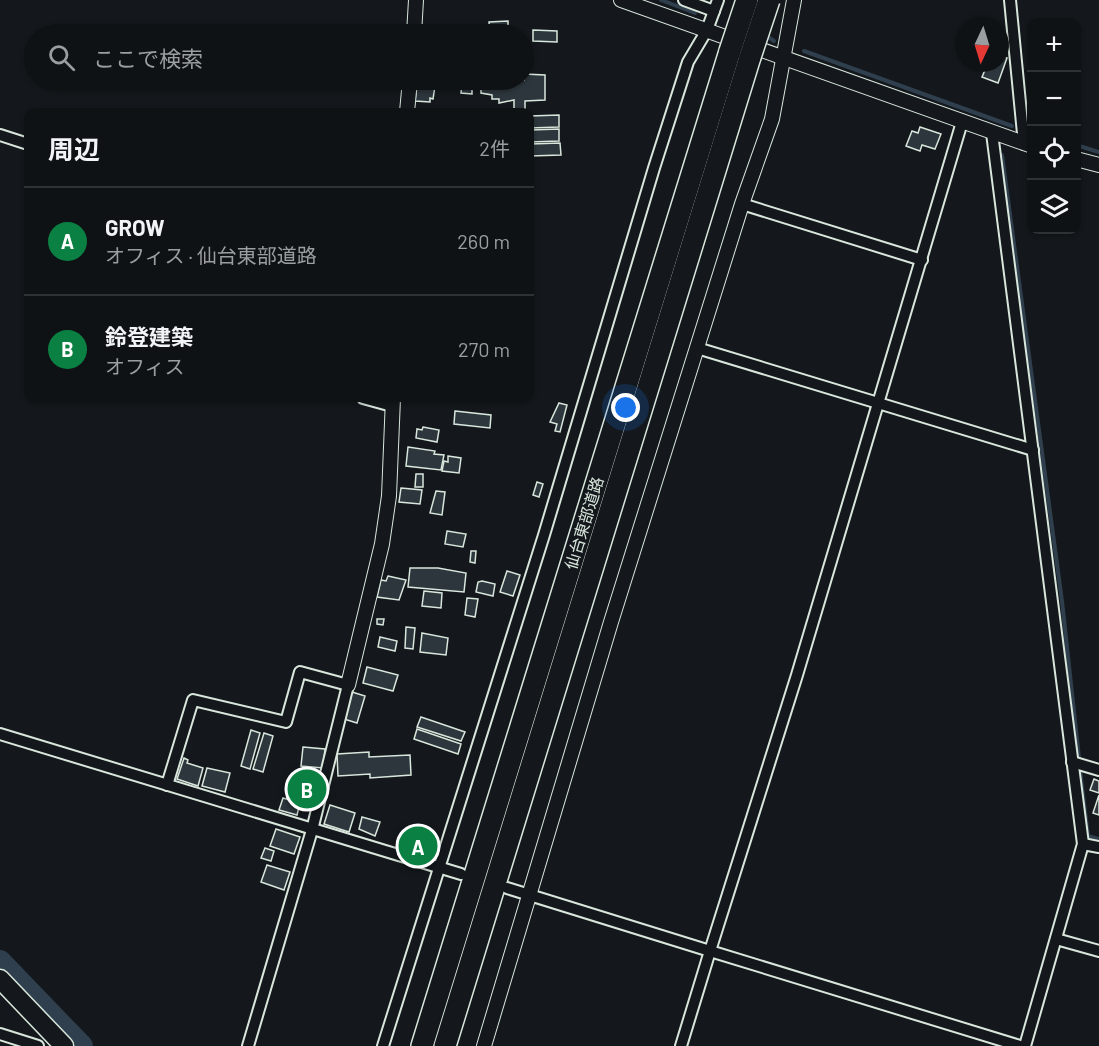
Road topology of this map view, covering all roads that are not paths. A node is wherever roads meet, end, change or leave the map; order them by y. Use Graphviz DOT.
graph roads {
  1 [pos="416,0"];
  2 [pos="621,0"];
  3 [pos="684,0"];
  4 [pos="747,0"];
  5 [pos="769,0"];
  6 [pos="794,0"];
  7 [pos="1010,0"];
  8 [pos="716,5"];
  9 [pos="415,24"];
  10 [pos="707,30"];
  11 [pos="740,54"];
  12 [pos="784,58"];
  13 [pos="409,90"];
  14 [pos="407,108"];
  15 [pos="962,122"];
  16 [pos="992,133"];
  17 [pos="0,135"];
  18 [pos="1027,137"];
  19 [pos="24,143"];
  20 [pos="1027,145"];
  21 [pos="1081,160"];
  22 [pos="1099,165"];
  23 [pos="742,204"];
  24 [pos="922,260"];
  25 [pos="697,348"];
  26 [pos="392,402"];
  27 [pos="879,403"];
  28 [pos="1033,450"];
  29 [pos="348,685"];
  30 [pos="0,734"];
  31 [pos="1072,762"];
  32 [pos="1099,770"];
  33 [pos="167,785"];
  34 [pos="312,830"];
  35 [pos="1083,844"];
  36 [pos="1099,847"];
  37 [pos="439,867"];
  38 [pos="461,874"];
  39 [pos="507,888"];
  40 [pos="529,895"];
  41 [pos="1056,939"];
  42 [pos="710,951"];
  43 [pos="1099,951"];
  44 [pos="0,979"];
  45 [pos="0,1034"];
  46 [pos="50,1044"];
  47 [pos="248,1046"];
  48 [pos="383,1046"];
  49 [pos="422,1046"];
  50 [pos="445,1046"];
  51 [pos="484,1046"];
  52 [pos="681,1046"];
  53 [pos="1020,1046"];
  54 [pos="1025,1046"];
  1 -- 9 [label="street"];
  2 -- 10 [label="street"];
  3 -- 8 [label="street"];
  4 -- 11 [label="highway, 仙台東部道路, bridge"];
  5 -- 11 [label="highway, 仙台東部道路, bridge"];
  6 -- 12 [label="street"];
  7 -- 18 [label="street"];
  8 -- 10 [label="street"];
  10 -- 12 [label="street"];
  10 -- 37 [label="street"];
  11 -- 49 [label="highway, 仙台東部道路"];
  11 -- 50 [label="highway, 仙台東部道路"];
  12 -- 15 [label="street"];
  12 -- 23 [label="street"];
  13 -- 14 [label="street"];
  15 -- 16 [label="street"];
  15 -- 24 [label="street"];
  16 -- 20 [label="street"];
  16 -- 28 [label="street"];
  17 -- 19 [label="street"];
  21 -- 22 [label="street"];
  23 -- 24 [label="street"];
  23 -- 25 [label="street"];
  24 -- 27 [label="street"];
  25 -- 27 [label="street"];
  25 -- 40 [label="street"];
  26 -- 29 [label="street"];
  27 -- 28 [label="street"];
  27 -- 42 [label="street"];
  28 -- 31 [label="street"];
  29 -- 33 [label="street"];
  29 -- 34 [label="street"];
  30 -- 33 [label="street"];
  31 -- 32 [label="street"];
  31 -- 35 [label="street"];
  33 -- 34 [label="street"];
  34 -- 37 [label="street"];
  34 -- 47 [label="street"];
  35 -- 36 [label="street"];
  35 -- 41 [label="street"];
  37 -- 38 [label="street"];
  37 -- 48 [label="street"];
  39 -- 40 [label="street"];
  40 -- 42 [label="street"];
  40 -- 51 [label="street"];
  41 -- 43 [label="street"];
  41 -- 54 [label="street"];
  42 -- 52 [label="street"];
  42 -- 53 [label="street"];
  44 -- 46 [label="main road"];
  45 -- 46 [label="street"];
}
